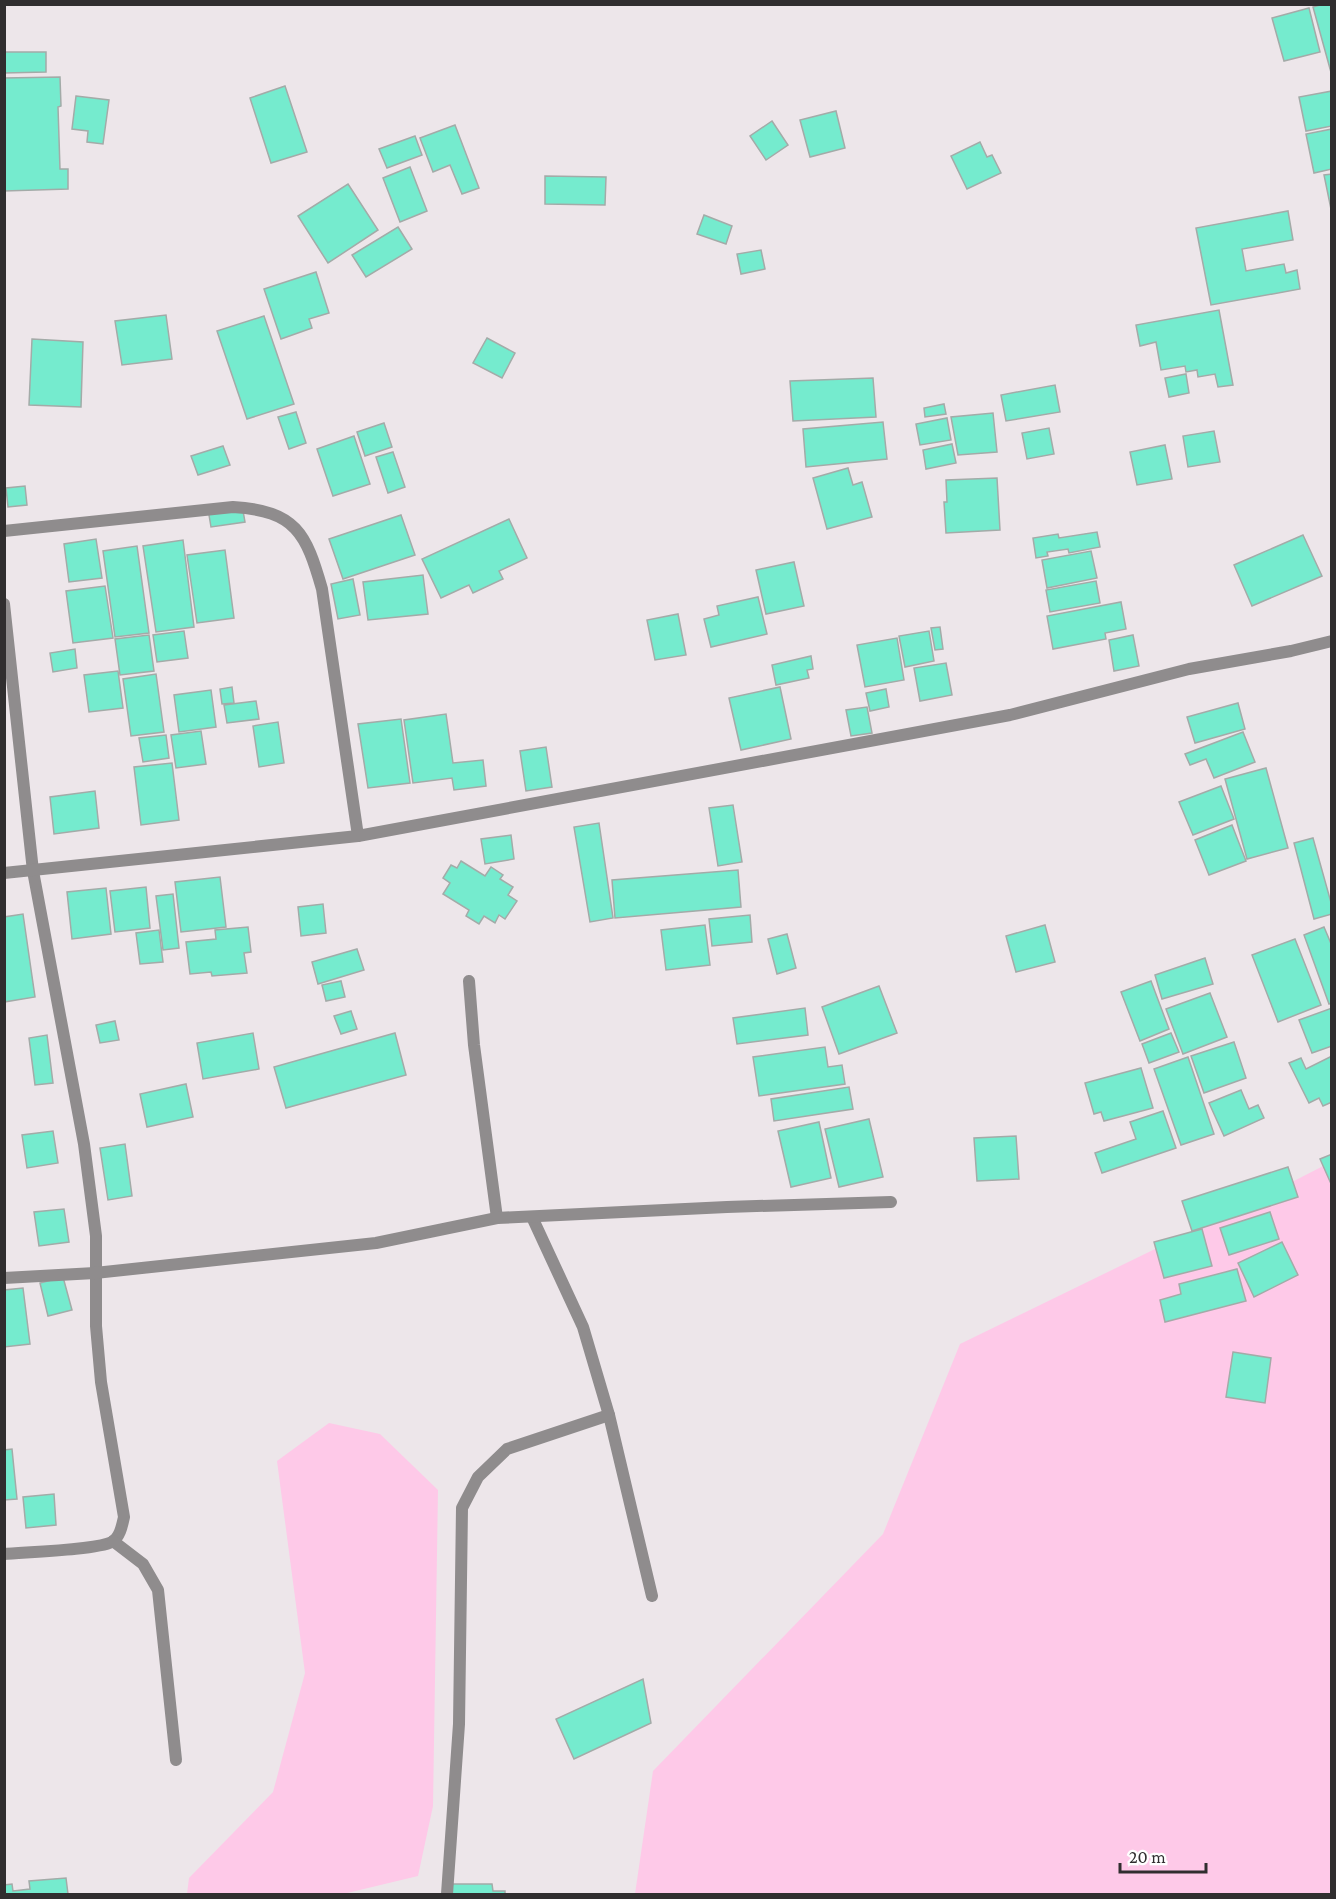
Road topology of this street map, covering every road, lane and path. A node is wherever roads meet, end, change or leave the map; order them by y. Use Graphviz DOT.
graph roads {
  1 [pos="4,531"];
  2 [pos="4,604"];
  3 [pos="1332,641"];
  4 [pos="358,836"];
  5 [pos="33,871"];
  6 [pos="4,873"];
  7 [pos="469,981"];
  8 [pos="891,1202"];
  9 [pos="532,1216"];
  10 [pos="497,1218"];
  11 [pos="95,1273"];
  12 [pos="4,1278"];
  13 [pos="609,1415"];
  14 [pos="113,1541"];
  15 [pos="4,1554"];
  16 [pos="652,1596"];
  17 [pos="176,1760"];
  18 [pos="447,1894"];
  1 -- 4 [label="street"];
  2 -- 5 [label="street"];
  3 -- 4 [label="street"];
  4 -- 5 [label="street"];
  5 -- 6 [label="street"];
  5 -- 11 [label="street"];
  7 -- 10 [label="street"];
  8 -- 9 [label="street"];
  9 -- 10 [label="street"];
  9 -- 13 [label="street"];
  10 -- 11 [label="street"];
  11 -- 12 [label="street"];
  11 -- 14 [label="street"];
  13 -- 16 [label="street"];
  13 -- 18 [label="street"];
  14 -- 15 [label="street"];
  14 -- 17 [label="street"];
}
